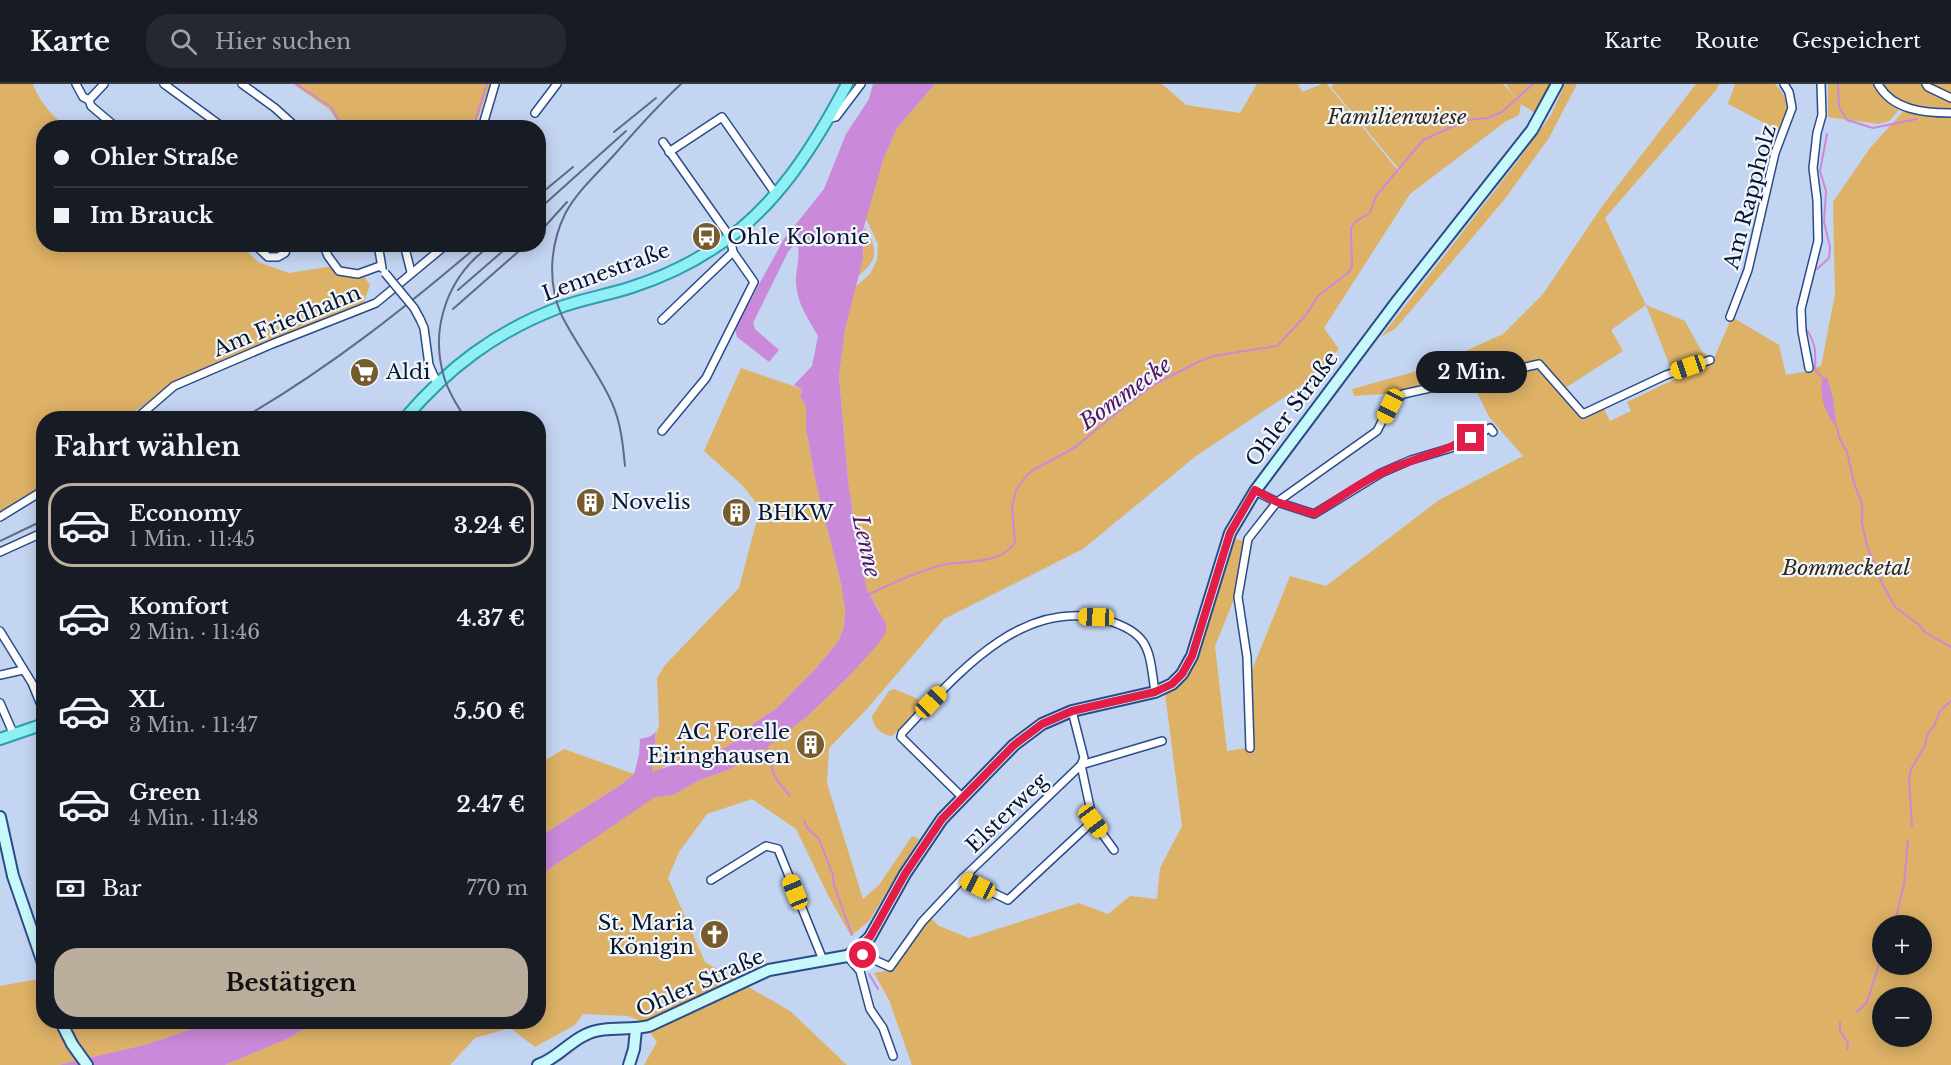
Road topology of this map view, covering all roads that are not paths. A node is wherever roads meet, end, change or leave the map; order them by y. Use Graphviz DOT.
graph roads {
  1 [pos="76,84"];
  2 [pos="104,84"];
  3 [pos="164,84"];
  4 [pos="242,84"];
  5 [pos="495,84"];
  6 [pos="557,84"];
  7 [pos="847,84"];
  8 [pos="861,84"];
  9 [pos="1557,84"];
  10 [pos="1784,84"];
  11 [pos="1821,84"];
  12 [pos="1878,84"];
  13 [pos="1926,84"];
  14 [pos="1951,98"];
  15 [pos="89,100"];
  16 [pos="535,113"];
  17 [pos="1951,113"];
  18 [pos="829,118"];
  19 [pos="108,120"];
  20 [pos="213,120"];
  21 [pos="288,120"];
  22 [pos="484,120"];
  23 [pos="663,142"];
  24 [pos="669,152"];
  25 [pos="775,194"];
  26 [pos="730,237"];
  27 [pos="263,252"];
  28 [pos="285,252"];
  29 [pos="326,252"];
  30 [pos="379,252"];
  31 [pos="406,252"];
  32 [pos="437,252"];
  33 [pos="733,252"];
  34 [pos="380,266"];
  35 [pos="411,272"];
  36 [pos="1730,317"];
  37 [pos="662,320"];
  38 [pos="1710,360"];
  39 [pos="1809,368"];
  40 [pos="436,383"];
  41 [pos="145,411"];
  42 [pos="411,411"];
  43 [pos="662,431"];
  44 [pos="1493,432"];
  45 [pos="1255,490"];
  46 [pos="36,495"];
  47 [pos="1277,502"];
  48 [pos="0,517"];
  49 [pos="36,536"];
  50 [pos="0,552"];
  51 [pos="0,631"];
  52 [pos="23,670"];
  53 [pos="0,675"];
  54 [pos="1155,692"];
  55 [pos="36,693"];
  56 [pos="0,703"];
  57 [pos="1072,711"];
  58 [pos="36,727"];
  59 [pos="14,735"];
  60 [pos="0,739"];
  61 [pos="1162,741"];
  62 [pos="1250,748"];
  63 [pos="1081,765"];
  64 [pos="962,797"];
  65 [pos="0,817"];
  66 [pos="1093,821"];
  67 [pos="1114,850"];
  68 [pos="963,878"];
  69 [pos="711,880"];
  70 [pos="36,943"];
  71 [pos="851,953"];
  72 [pos="823,960"];
  73 [pos="64,1029"];
  74 [pos="636,1029"];
  75 [pos="893,1056"];
  76 [pos="87,1065"];
  77 [pos="537,1065"];
  78 [pos="629,1065"];
  1 -- 15 [label="street"];
  2 -- 15 [label="street"];
  3 -- 20 [label="street"];
  4 -- 21 [label="street"];
  5 -- 22 [label="street"];
  6 -- 16 [label="street"];
  7 -- 18 [label="main road, Lennestraße"];
  8 -- 18 [label="street, Lennestraße"];
  9 -- 45 [label="street, Ohler Straße"];
  10 -- 36 [label="street, Am Rappholz"];
  11 -- 39 [label="street"];
  12 -- 17 [label="street"];
  13 -- 14 [label="street"];
  15 -- 19 [label="street"];
  18 -- 25 [label="main road, Lennestraße"];
  23 -- 24 [label="street"];
  24 -- 25 [label="street"];
  24 -- 26 [label="street"];
  25 -- 26 [label="main road, Lennestraße"];
  26 -- 33 [label="street"];
  26 -- 40 [label="main road, Lennestraße"];
  27 -- 28 [label="street"];
  29 -- 34 [label="street"];
  30 -- 34 [label="street"];
  31 -- 35 [label="street"];
  32 -- 35 [label="street, Am Friedhahn"];
  33 -- 37 [label="street"];
  33 -- 43 [label="street"];
  34 -- 40 [label="street, bridge"];
  35 -- 41 [label="street, Am Friedhahn"];
  38 -- 47 [label="street"];
  40 -- 42 [label="main road, Lennestraße"];
  44 -- 47 [label="street"];
  45 -- 47 [label="street"];
  45 -- 54 [label="street, Ohler Straße"];
  46 -- 48 [label="street"];
  47 -- 62 [label="street"];
  49 -- 50 [label="street"];
  51 -- 52 [label="street"];
  52 -- 53 [label="street"];
  52 -- 55 [label="street"];
  54 -- 57 [label="street, Ohler Straße"];
  54 -- 64 [label="street"];
  56 -- 59 [label="street"];
  57 -- 63 [label="street"];
  57 -- 64 [label="street, Ohler Straße"];
  58 -- 59 [label="main road"];
  59 -- 60 [label="main road"];
  61 -- 63 [label="street"];
  63 -- 66 [label="street"];
  63 -- 68 [label="street, Elsterweg"];
  64 -- 71 [label="street, Ohler Straße"];
  65 -- 70 [label="street"];
  66 -- 67 [label="street"];
  66 -- 68 [label="street"];
  68 -- 71 [label="street, Elsterweg"];
  69 -- 72 [label="street"];
  71 -- 72 [label="street, Ohler Straße"];
  71 -- 75 [label="street"];
  72 -- 74 [label="street, Ohler Straße"];
  73 -- 76 [label="street"];
  74 -- 77 [label="street"];
  74 -- 78 [label="street, Ohler Straße"];
}
